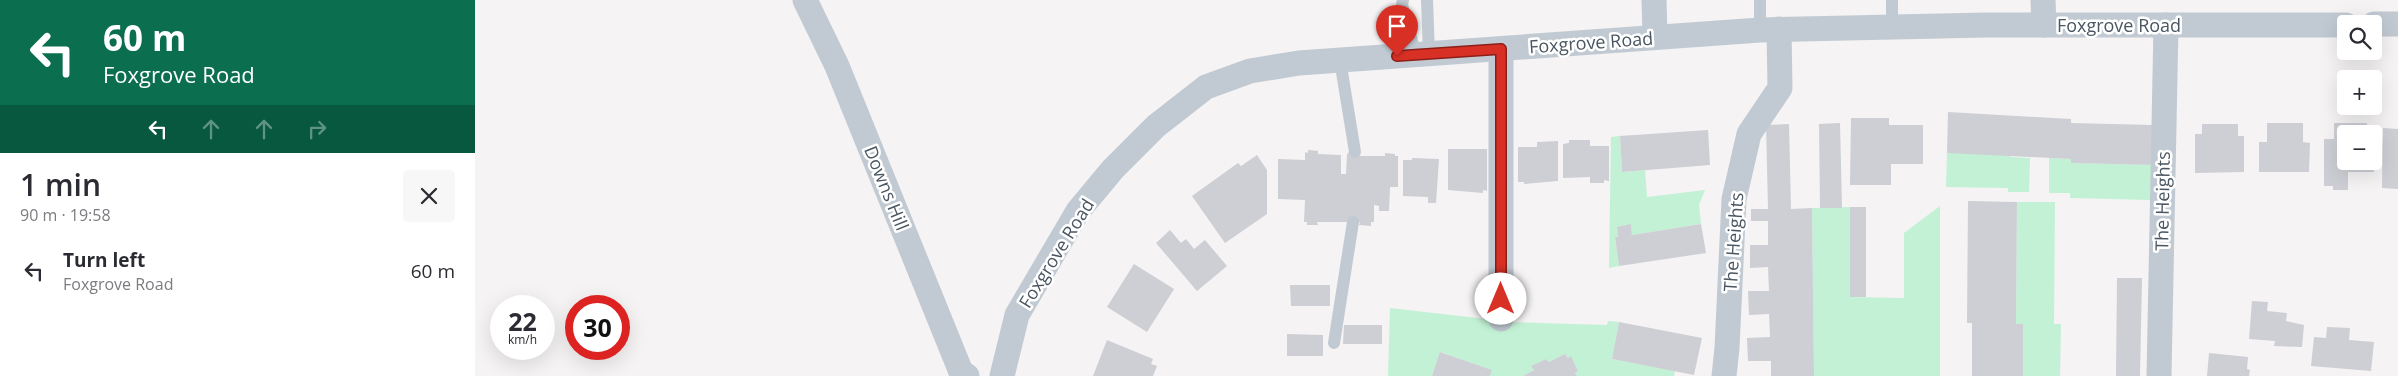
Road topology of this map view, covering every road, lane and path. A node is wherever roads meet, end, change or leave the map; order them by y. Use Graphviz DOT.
graph roads {
  1 [pos="805,0"];
  2 [pos="1403,0"];
  3 [pos="1427,0"];
  4 [pos="1654,0"];
  5 [pos="1761,0"];
  6 [pos="1892,0"];
  7 [pos="2043,0"];
  8 [pos="2337,24"];
  9 [pos="2382,24"];
  10 [pos="2398,24"];
  11 [pos="2165,25"];
  12 [pos="2044,26"];
  13 [pos="1892,27"];
  14 [pos="1770,29"];
  15 [pos="1655,37"];
  16 [pos="1501,49"];
  17 [pos="1423,55"];
  18 [pos="1340,60"];
  19 [pos="1355,152"];
  20 [pos="1353,222"];
  21 [pos="1501,319"];
  22 [pos="1334,343"];
  23 [pos="967,376"];
  24 [pos="1003,376"];
  25 [pos="1723,376"];
  26 [pos="2159,376"];
  1 -- 23 [label="street, Downs Hill"];
  2 -- 17 [label="lane"];
  3 -- 17 [label="lane"];
  4 -- 15 [label="street"];
  5 -- 14 [label="lane"];
  6 -- 13 [label="lane"];
  7 -- 12 [label="street"];
  8 -- 11 [label="street, Foxgrove Road"];
  9 -- 10 [label="street"];
  11 -- 12 [label="street, Foxgrove Road"];
  11 -- 26 [label="street, The Heights"];
  12 -- 13 [label="street, Foxgrove Road"];
  13 -- 14 [label="street, Foxgrove Road"];
  14 -- 15 [label="street, Foxgrove Road"];
  14 -- 25 [label="street, The Heights"];
  15 -- 16 [label="street, Foxgrove Road"];
  16 -- 17 [label="street, Foxgrove Road"];
  16 -- 21 [label="street"];
  17 -- 18 [label="street, Foxgrove Road"];
  18 -- 19 [label="lane"];
  18 -- 24 [label="street, Foxgrove Road"];
  20 -- 22 [label="lane"];
}
